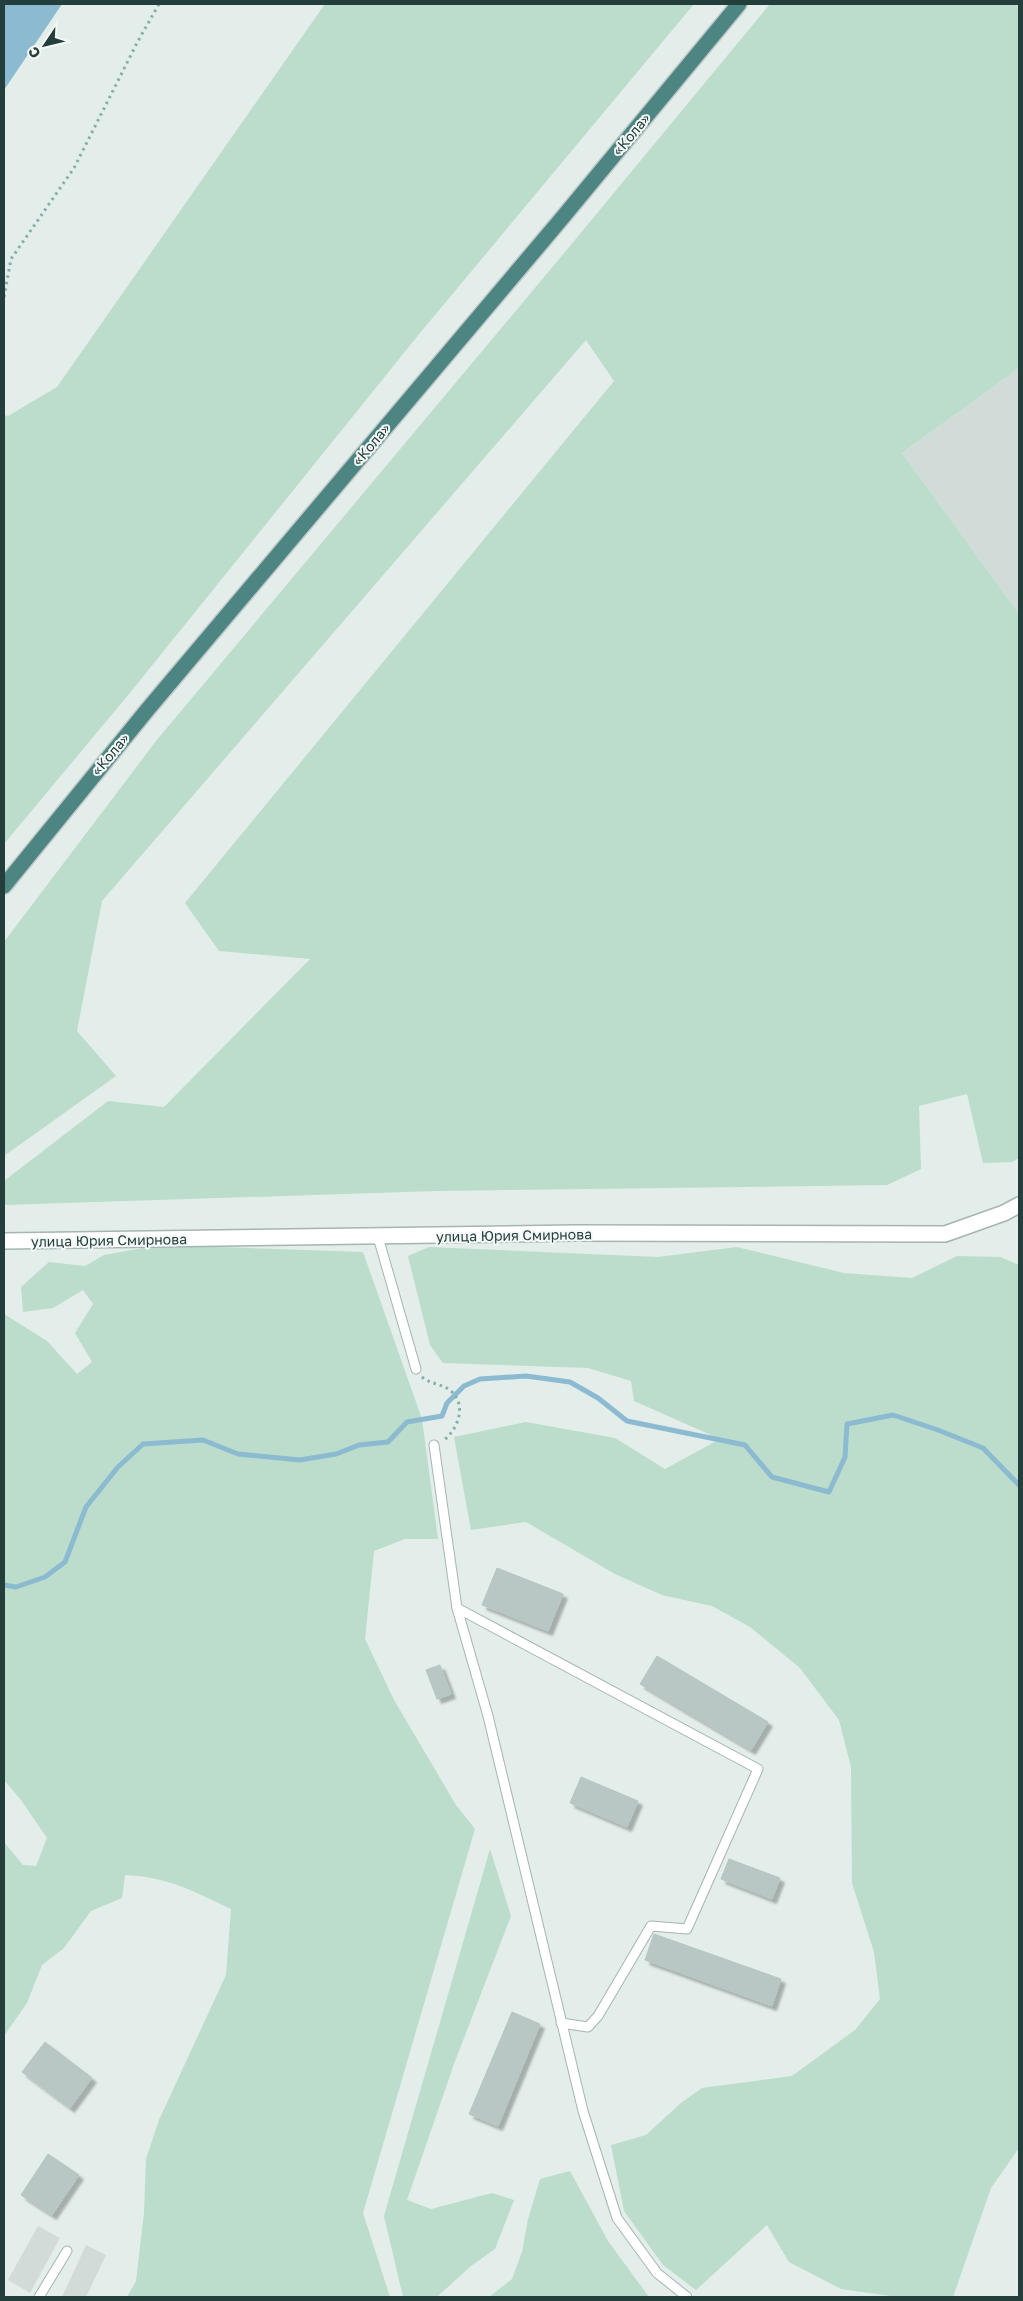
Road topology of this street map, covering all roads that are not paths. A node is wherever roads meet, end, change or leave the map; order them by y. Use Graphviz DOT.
graph roads {
  1 [pos="739,4"];
  2 [pos="4,886"];
  3 [pos="1019,1205"];
  4 [pos="378,1237"];
  5 [pos="4,1241"];
  6 [pos="416,1368"];
  7 [pos="434,1445"];
  8 [pos="457,1608"];
  9 [pos="561,2023"];
  10 [pos="67,2250"];
  11 [pos="39,2297"];
  12 [pos="687,2297"];
  1 -- 2 [label="highway, «Кола»"];
  3 -- 4 [label="street, улица Юрия Смирнова"];
  4 -- 5 [label="street, улица Юрия Смирнова"];
  4 -- 6 [label="lane"];
  7 -- 8 [label="lane"];
  8 -- 9 [label="lane"];
  8 -- 9 [label="lane"];
  9 -- 12 [label="lane"];
  10 -- 11 [label="lane"];
}
